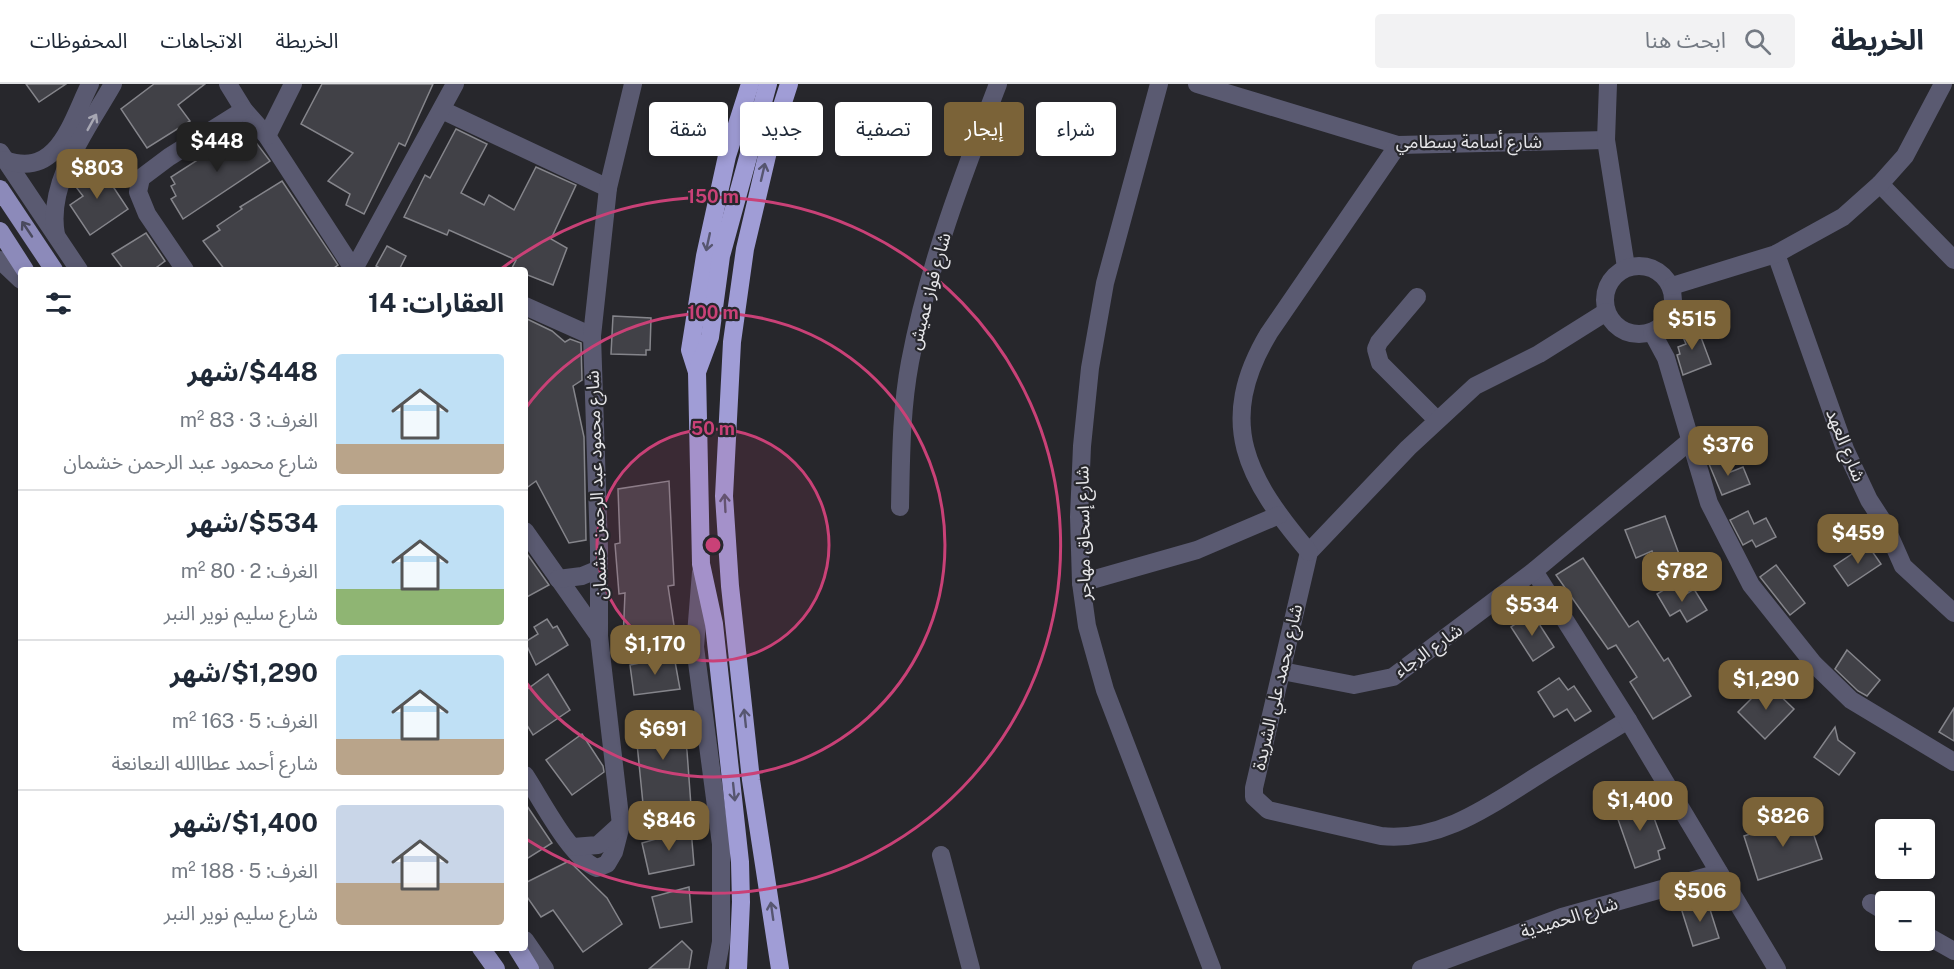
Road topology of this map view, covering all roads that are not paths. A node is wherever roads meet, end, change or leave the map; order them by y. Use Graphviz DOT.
graph roads {
  1 [pos="90,84"];
  2 [pos="113,84"];
  3 [pos="228,84"];
  4 [pos="293,84"];
  5 [pos="455,84"];
  6 [pos="633,84"];
  7 [pos="750,84"];
  8 [pos="768,84"];
  9 [pos="789,84"];
  10 [pos="998,84"];
  11 [pos="1159,84"];
  12 [pos="1197,84"];
  13 [pos="1608,84"];
  14 [pos="1946,89"];
  15 [pos="1241,90"];
  16 [pos="244,110"];
  17 [pos="442,110"];
  18 [pos="267,136"];
  19 [pos="1606,140"];
  20 [pos="1398,145"];
  21 [pos="3,156"];
  22 [pos="1880,184"];
  23 [pos="608,188"];
  24 [pos="0,189"];
  25 [pos="0,231"];
  26 [pos="56,235"];
  27 [pos="1776,254"];
  28 [pos="0,260"];
  29 [pos="1954,260"];
  30 [pos="23,267"];
  31 [pos="52,267"];
  32 [pos="77,267"];
  33 [pos="183,267"];
  34 [pos="352,267"];
  35 [pos="356,267"];
  36 [pos="1626,267"];
  37 [pos="18,277"];
  38 [pos="1672,286"];
  39 [pos="1417,297"];
  40 [pos="528,307"];
  41 [pos="1606,312"];
  42 [pos="1652,332"];
  43 [pos="592,336"];
  44 [pos="697,372"];
  45 [pos="1437,420"];
  46 [pos="1691,440"];
  47 [pos="900,507"];
  48 [pos="1279,515"];
  49 [pos="528,535"];
  50 [pos="1309,552"];
  51 [pos="701,564"];
  52 [pos="599,569"];
  53 [pos="1534,571"];
  54 [pos="558,579"];
  55 [pos="1081,584"];
  56 [pos="1954,613"];
  57 [pos="599,636"];
  58 [pos="1282,672"];
  59 [pos="1628,720"];
  60 [pos="1954,762"];
  61 [pos="528,780"];
  62 [pos="941,855"];
  63 [pos="1719,873"];
  64 [pos="1935,940"];
  65 [pos="528,944"];
  66 [pos="483,951"];
  67 [pos="519,951"];
  68 [pos="1954,951"];
  69 [pos="496,969"];
  70 [pos="530,969"];
  71 [pos="545,969"];
  72 [pos="716,969"];
  73 [pos="738,969"];
  74 [pos="780,969"];
  75 [pos="971,969"];
  76 [pos="1212,969"];
  77 [pos="1421,969"];
  78 [pos="1777,969"];
  1 -- 21 [label="street"];
  26 -- 2 [label="street, one-way"];
  3 -- 16 [label="street"];
  4 -- 18 [label="street"];
  5 -- 17 [label="street"];
  6 -- 23 [label="street, شارع محمود عبد الرحمن خشمان"];
  7 -- 44 [label="highway, one-way"];
  8 -- 44 [label="highway"];
  74 -- 9 [label="highway, one-way"];
  10 -- 47 [label="street, شارع فواز عميش"];
  11 -- 55 [label="street, شارع إسحاق مهاجر"];
  12 -- 15 [label="street, شارع أسامة بسطامي"];
  13 -- 19 [label="street"];
  14 -- 22 [label="street"];
  15 -- 20 [label="street, شارع أسامة بسطامي"];
  16 -- 18 [label="street"];
  16 -- 33 [label="street"];
  17 -- 23 [label="street"];
  17 -- 35 [label="street"];
  18 -- 34 [label="street"];
  19 -- 20 [label="street, شارع أسامة بسطامي"];
  19 -- 36 [label="street"];
  20 -- 48 [label="street"];
  21 -- 26 [label="street"];
  22 -- 27 [label="street"];
  22 -- 29 [label="street"];
  23 -- 43 [label="street, شارع محمود عبد الرحمن خشمان"];
  31 -- 24 [label="main road, one-way"];
  25 -- 30 [label="main road"];
  26 -- 32 [label="street"];
  27 -- 38 [label="street"];
  27 -- 56 [label="street, شارع العهد"];
  28 -- 37 [label="street"];
  36 -- 38 [label="street"];
  36 -- 41 [label="street"];
  38 -- 42 [label="street"];
  39 -- 45 [label="street"];
  40 -- 43 [label="street"];
  41 -- 42 [label="street"];
  41 -- 45 [label="street"];
  42 -- 46 [label="street"];
  43 -- 52 [label="street, شارع محمود عبد الرحمن خشمان"];
  44 -- 51 [label="highway"];
  45 -- 50 [label="street"];
  46 -- 53 [label="street, شارع الرجاء"];
  46 -- 60 [label="street"];
  48 -- 50 [label="street"];
  48 -- 55 [label="street"];
  49 -- 54 [label="street"];
  50 -- 58 [label="street, شارع محمد علي الشريدة"];
  51 -- 72 [label="street"];
  51 -- 73 [label="highway, one-way"];
  52 -- 54 [label="street"];
  52 -- 57 [label="street, شارع محمود عبد الرحمن خشمان"];
  53 -- 58 [label="street, شارع الرجاء"];
  53 -- 59 [label="street"];
  54 -- 57 [label="street"];
  55 -- 76 [label="street, شارع إسحاق مهاجر"];
  57 -- 61 [label="street, شارع محمود عبد الرحمن خشمان"];
  58 -- 59 [label="street, شارع محمد علي الشريدة"];
  59 -- 63 [label="street"];
  62 -- 75 [label="street"];
  63 -- 77 [label="street, شارع الحميدية"];
  63 -- 78 [label="street"];
  64 -- 68 [label="street"];
  65 -- 71 [label="street"];
  66 -- 69 [label="main road"];
  67 -- 70 [label="main road"];
}
